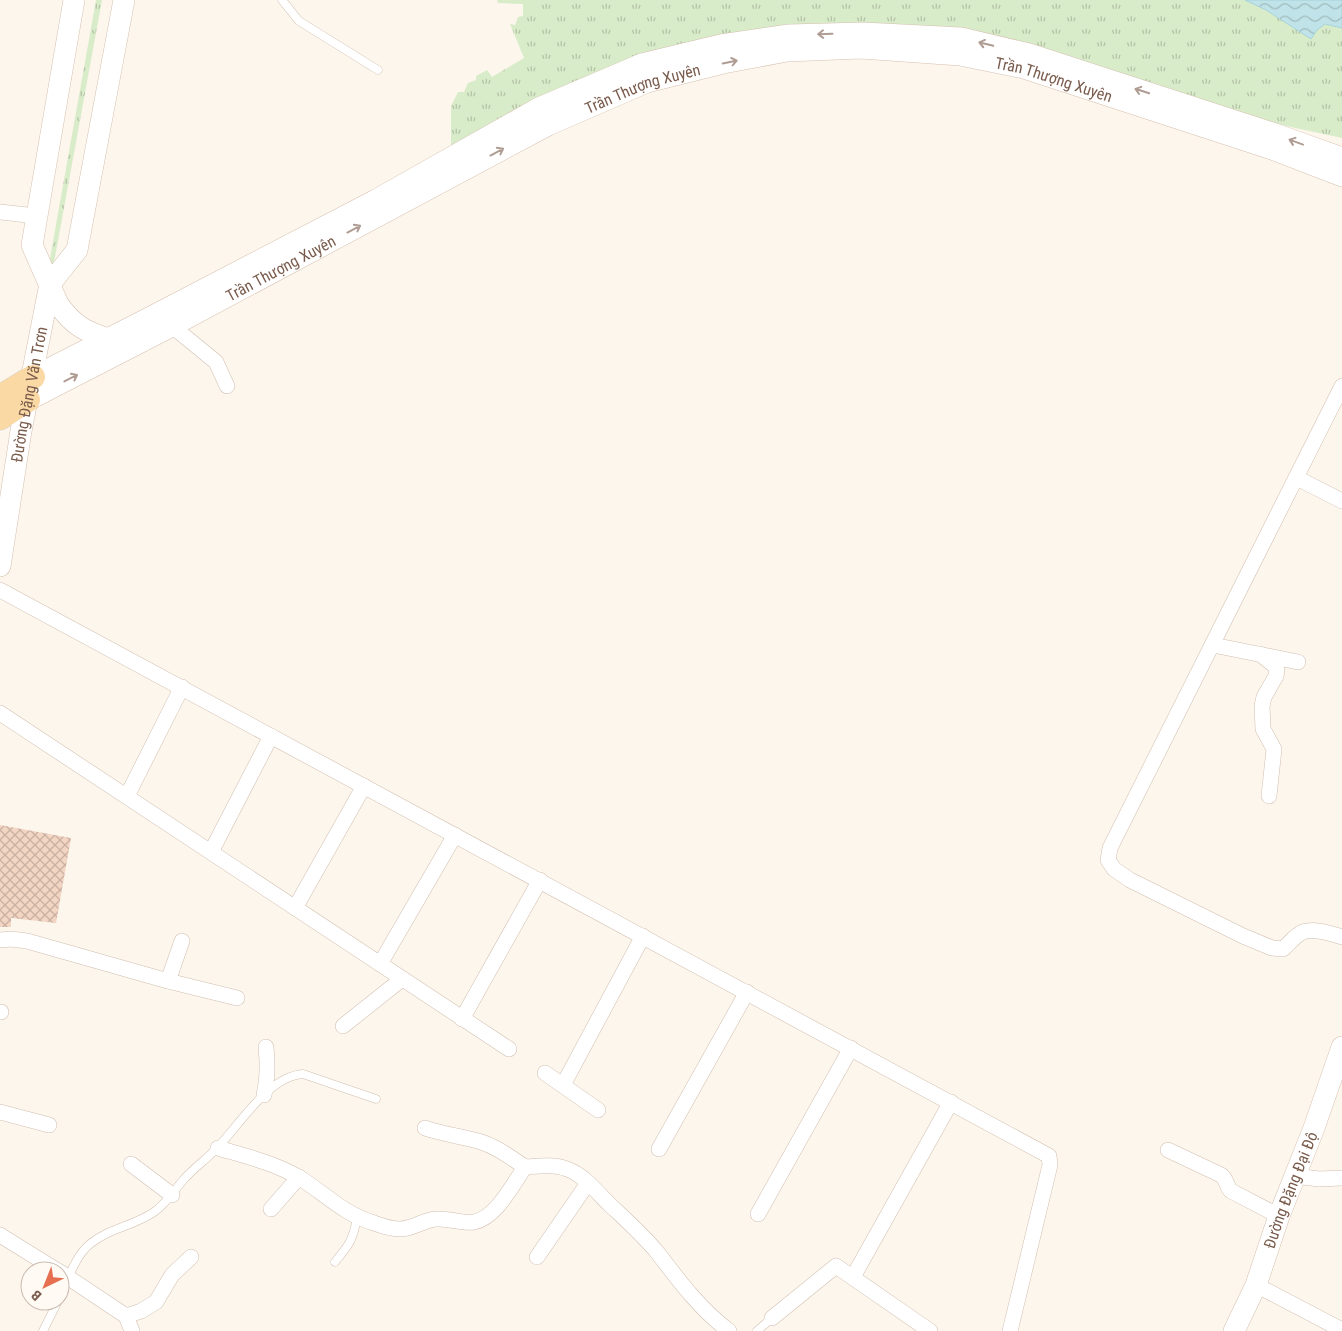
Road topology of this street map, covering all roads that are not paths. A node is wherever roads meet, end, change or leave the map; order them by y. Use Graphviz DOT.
graph roads {
  1 [pos="74,0"];
  2 [pos="89,0"];
  3 [pos="110,0"];
  4 [pos="124,0"];
  5 [pos="282,0"];
  6 [pos="378,70"];
  7 [pos="1335,161"];
  8 [pos="1342,182"];
  9 [pos="0,212"];
  10 [pos="36,216"];
  11 [pos="51,273"];
  12 [pos="172,326"];
  13 [pos="108,339"];
  14 [pos="33,377"];
  15 [pos="227,386"];
  16 [pos="1342,386"];
  17 [pos="0,397"];
  18 [pos="28,400"];
  19 [pos="0,418"];
  20 [pos="1296,478"];
  21 [pos="1342,501"];
  22 [pos="0,566"];
  23 [pos="0,590"];
  24 [pos="1213,646"];
  25 [pos="1260,654"];
  26 [pos="1298,662"];
  27 [pos="182,687"];
  28 [pos="0,713"];
  29 [pos="271,736"];
  30 [pos="364,786"];
  31 [pos="127,796"];
  32 [pos="1269,796"];
  33 [pos="454,834"];
  34 [pos="211,852"];
  35 [pos="540,880"];
  36 [pos="295,908"];
  37 [pos="643,936"];
  38 [pos="1342,937"];
  39 [pos="0,940"];
  40 [pos="182,941"];
  41 [pos="380,964"];
  42 [pos="402,979"];
  43 [pos="168,980"];
  44 [pos="747,992"];
  45 [pos="237,998"];
  46 [pos="462,1019"];
  47 [pos="343,1026"];
  48 [pos="266,1047"];
  49 [pos="851,1048"];
  50 [pos="509,1049"];
  51 [pos="1341,1055"];
  52 [pos="545,1073"];
  53 [pos="563,1085"];
  54 [pos="264,1095"];
  55 [pos="376,1099"];
  56 [pos="951,1102"];
  57 [pos="598,1110"];
  58 [pos="0,1112"];
  59 [pos="49,1125"];
  60 [pos="425,1128"];
  61 [pos="218,1148"];
  62 [pos="659,1149"];
  63 [pos="1168,1150"];
  64 [pos="131,1164"];
  65 [pos="525,1167"];
  66 [pos="1295,1176"];
  67 [pos="298,1177"];
  68 [pos="1342,1178"];
  69 [pos="588,1183"];
  70 [pos="172,1195"];
  71 [pos="271,1209"];
  72 [pos="758,1214"];
  73 [pos="1279,1216"];
  74 [pos="357,1218"];
  75 [pos="0,1236"];
  76 [pos="537,1256"];
  77 [pos="191,1258"];
  78 [pos="41,1261"];
  79 [pos="334,1262"];
  80 [pos="70,1267"];
  81 [pos="853,1277"];
  82 [pos="70,1279"];
  83 [pos="1256,1285"];
  84 [pos="53,1311"];
  85 [pos="126,1316"];
  86 [pos="772,1318"];
  87 [pos="1342,1330"];
  88 [pos="43,1331"];
  89 [pos="132,1331"];
  90 [pos="729,1331"];
  91 [pos="757,1331"];
  92 [pos="930,1331"];
  93 [pos="1010,1331"];
  94 [pos="1234,1331"];
  1 -- 10 [label="main road"];
  2 -- 11 [label="main road, Đường Đặng Văn Trơn"];
  3 -- 11 [label="main road, Đường Đặng Văn Trơn"];
  4 -- 11 [label="main road, Đường Đặng Văn Trơn"];
  5 -- 6 [label="lane"];
  7 -- 8 [label="street"];
  12 -- 7 [label="main road, Trần Thượng Xuyên, one-way"];
  7 -- 13 [label="main road, Trần Thượng Xuyên, one-way"];
  9 -- 10 [label="street"];
  10 -- 11 [label="main road"];
  11 -- 13 [label="main road"];
  11 -- 14 [label="main road, Đường Đặng Văn Trơn"];
  12 -- 15 [label="street"];
  18 -- 12 [label="main road, Trần Thượng Xuyên, one-way"];
  13 -- 14 [label="main road, Trần Thượng Xuyên"];
  14 -- 17 [label="main road, Trần Thượng Xuyên"];
  14 -- 18 [label="main road, Đường Đặng Văn Trơn"];
  16 -- 20 [label="street"];
  18 -- 19 [label="main road, Trần Thượng Xuyên"];
  18 -- 22 [label="main road, Đường Đặng Văn Trơn"];
  20 -- 21 [label="street"];
  20 -- 24 [label="street"];
  23 -- 27 [label="street"];
  24 -- 25 [label="street"];
  24 -- 38 [label="street"];
  25 -- 26 [label="street"];
  25 -- 32 [label="street"];
  27 -- 29 [label="street"];
  27 -- 31 [label="street"];
  28 -- 31 [label="street"];
  29 -- 30 [label="street"];
  29 -- 34 [label="street"];
  30 -- 33 [label="street"];
  30 -- 36 [label="street"];
  31 -- 34 [label="street"];
  33 -- 35 [label="street"];
  33 -- 41 [label="street"];
  34 -- 36 [label="street"];
  35 -- 37 [label="street"];
  35 -- 46 [label="street"];
  36 -- 41 [label="street"];
  37 -- 44 [label="street"];
  37 -- 53 [label="street"];
  39 -- 43 [label="street"];
  40 -- 43 [label="street"];
  41 -- 42 [label="street"];
  42 -- 46 [label="street"];
  42 -- 47 [label="street"];
  43 -- 45 [label="street"];
  44 -- 49 [label="street"];
  44 -- 62 [label="street"];
  46 -- 50 [label="street"];
  48 -- 54 [label="street"];
  49 -- 56 [label="street"];
  49 -- 72 [label="street"];
  51 -- 66 [label="main road, Đường Đặng Đại Độ"];
  52 -- 53 [label="street"];
  53 -- 57 [label="street"];
  54 -- 55 [label="lane"];
  54 -- 61 [label="lane"];
  56 -- 81 [label="street"];
  56 -- 93 [label="street"];
  58 -- 59 [label="street"];
  60 -- 65 [label="street"];
  61 -- 67 [label="street"];
  61 -- 70 [label="lane"];
  63 -- 73 [label="street"];
  64 -- 70 [label="street"];
  65 -- 69 [label="street"];
  65 -- 74 [label="street"];
  66 -- 68 [label="street"];
  66 -- 73 [label="main road, Đường Đặng Đại Độ"];
  67 -- 71 [label="street"];
  67 -- 74 [label="street"];
  69 -- 76 [label="street"];
  69 -- 90 [label="street"];
  70 -- 80 [label="lane"];
  73 -- 83 [label="main road, Đường Đặng Đại Độ"];
  74 -- 79 [label="lane"];
  75 -- 78 [label="street"];
  77 -- 85 [label="street"];
  81 -- 86 [label="street"];
  81 -- 92 [label="street"];
  82 -- 85 [label="street"];
  83 -- 87 [label="street"];
  83 -- 94 [label="main road, Đường Đặng Đại Độ"];
  84 -- 88 [label="lane"];
  85 -- 89 [label="street"];
  86 -- 91 [label="lane"];
}
